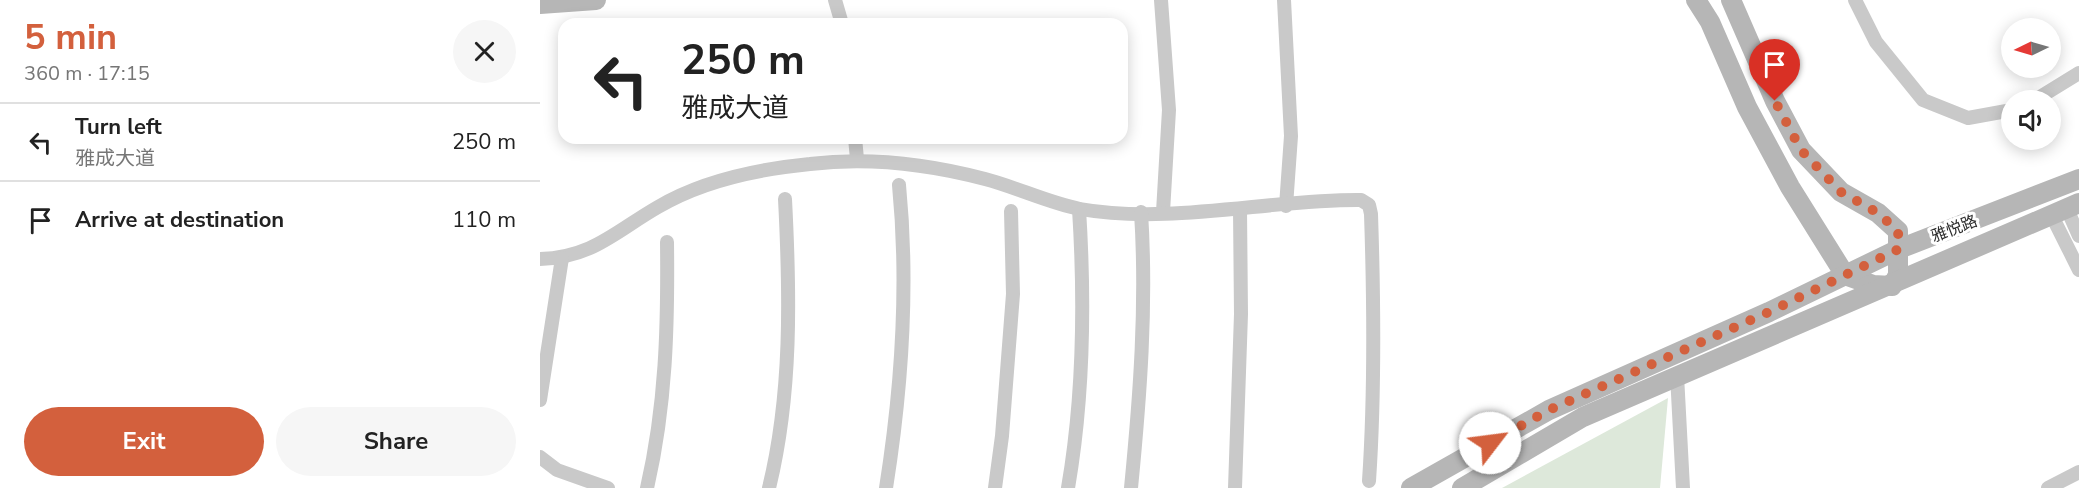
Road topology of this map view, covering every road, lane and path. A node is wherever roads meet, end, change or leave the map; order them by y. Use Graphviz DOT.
graph roads {
  1 [pos="596,0"];
  2 [pos="835,0"];
  3 [pos="1161,0"];
  4 [pos="1284,0"];
  5 [pos="1696,0"];
  6 [pos="1731,0"];
  7 [pos="1855,0"];
  8 [pos="540,4"];
  9 [pos="840,18"];
  10 [pos="2079,73"];
  11 [pos="2051,90"];
  12 [pos="2001,112"];
  13 [pos="856,144"];
  14 [pos="857,159"];
  15 [pos="2079,179"];
  16 [pos="899,185"];
  17 [pos="785,199"];
  18 [pos="1286,206"];
  19 [pos="1079,209"];
  20 [pos="1240,209"];
  21 [pos="2066,209"];
  22 [pos="1011,211"];
  23 [pos="1163,212"];
  24 [pos="1142,213"];
  25 [pos="2079,236"];
  26 [pos="667,242"];
  27 [pos="1899,249"];
  28 [pos="540,258"];
  29 [pos="562,258"];
  30 [pos="2079,270"];
  31 [pos="1845,275"];
  32 [pos="1892,286"];
  33 [pos="1677,375"];
  34 [pos="540,400"];
  35 [pos="540,457"];
  36 [pos="2079,472"];
  37 [pos="1369,481"];
  38 [pos="608,488"];
  39 [pos="647,488"];
  40 [pos="769,488"];
  41 [pos="886,488"];
  42 [pos="995,488"];
  43 [pos="1068,488"];
  44 [pos="1131,488"];
  45 [pos="1235,488"];
  46 [pos="1411,488"];
  47 [pos="1462,488"];
  48 [pos="1683,488"];
  49 [pos="2048,488"];
  1 -- 8 [label="street"];
  2 -- 9 [label="street"];
  3 -- 23 [label="street"];
  4 -- 18 [label="street"];
  5 -- 31 [label="street"];
  6 -- 27 [label="street"];
  7 -- 12 [label="street"];
  10 -- 11 [label="street"];
  13 -- 14 [label="street"];
  14 -- 19 [label="street"];
  14 -- 29 [label="street"];
  15 -- 27 [label="street, 雅悦路"];
  16 -- 41 [label="street"];
  17 -- 40 [label="street"];
  18 -- 20 [label="street"];
  18 -- 37 [label="street"];
  19 -- 24 [label="street"];
  19 -- 43 [label="street"];
  20 -- 23 [label="street"];
  20 -- 45 [label="street"];
  21 -- 25 [label="street"];
  21 -- 30 [label="street"];
  21 -- 32 [label="street, 雅悦路"];
  22 -- 42 [label="street"];
  23 -- 24 [label="street"];
  24 -- 44 [label="street"];
  26 -- 39 [label="street"];
  27 -- 31 [label="street, 雅悦路"];
  27 -- 32 [label="street"];
  28 -- 29 [label="street"];
  29 -- 34 [label="street"];
  31 -- 32 [label="street"];
  31 -- 46 [label="street, 雅悦路"];
  32 -- 33 [label="street, 雅悦路"];
  33 -- 47 [label="street, 雅悦路"];
  33 -- 48 [label="street"];
  35 -- 38 [label="street"];
  36 -- 49 [label="street"];
}
